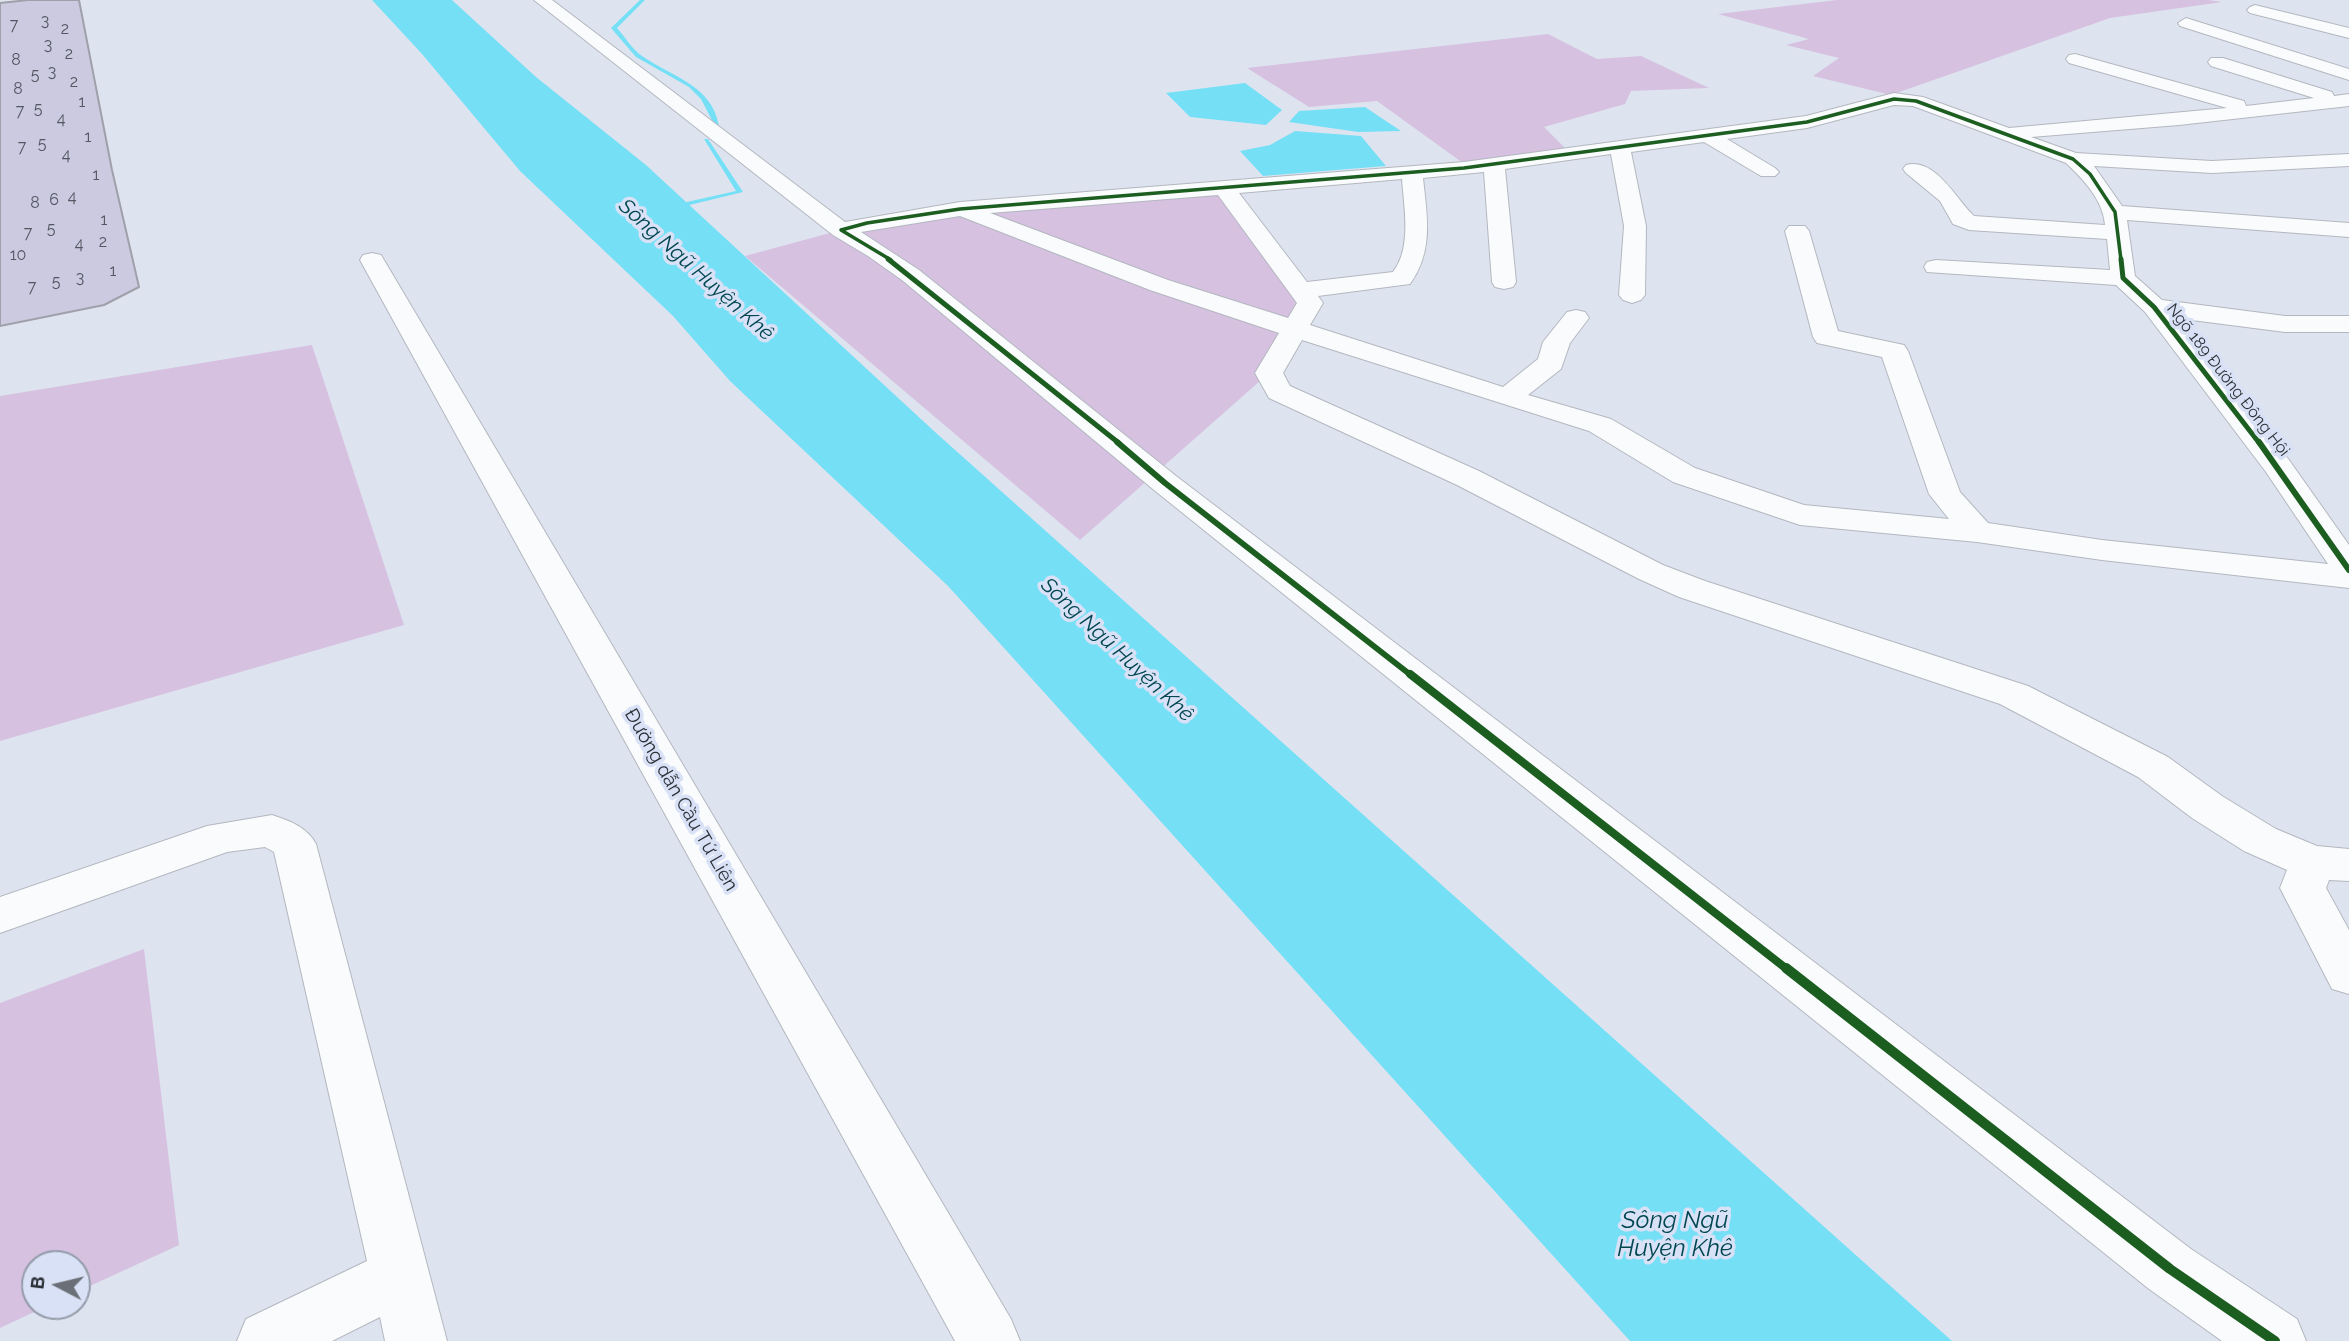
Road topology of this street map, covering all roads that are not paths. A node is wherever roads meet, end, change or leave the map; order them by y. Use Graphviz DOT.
graph roads {
  1 [pos="542,0"];
  2 [pos="2255,10"];
  3 [pos="2186,23"];
  4 [pos="2349,33"];
  5 [pos="2074,59"];
  6 [pos="2217,62"];
  7 [pos="2349,75"];
  8 [pos="2345,100"];
  9 [pos="2256,110"];
  10 [pos="2007,133"];
  11 [pos="1709,136"];
  12 [pos="1620,148"];
  13 [pos="2073,159"];
  14 [pos="2349,160"];
  15 [pos="1493,164"];
  16 [pos="1913,169"];
  17 [pos="1768,172"];
  18 [pos="1412,173"];
  19 [pos="1224,188"];
  20 [pos="960,209"];
  21 [pos="2117,223"];
  22 [pos="841,230"];
  23 [pos="2349,230"];
  24 [pos="1797,231"];
  25 [pos="372,260"];
  26 [pos="1936,267"];
  27 [pos="2123,278"];
  28 [pos="1504,282"];
  29 [pos="1301,290"];
  30 [pos="1632,295"];
  31 [pos="2154,307"];
  32 [pos="1576,318"];
  33 [pos="2349,324"];
  34 [pos="1296,330"];
  35 [pos="1507,398"];
  36 [pos="1977,532"];
  37 [pos="2349,570"];
  38 [pos="2349,577"];
  39 [pos="2330,864"];
  40 [pos="0,915"];
  41 [pos="2349,975"];
  42 [pos="401,1275"];
  43 [pos="268,1341"];
  44 [pos="416,1341"];
  45 [pos="989,1341"];
  46 [pos="2275,1341"];
  1 -- 22 [label="street"];
  2 -- 4 [label="street"];
  3 -- 7 [label="street"];
  5 -- 9 [label="street"];
  6 -- 8 [label="street"];
  8 -- 9 [label="street"];
  9 -- 10 [label="street"];
  10 -- 11 [label="street"];
  10 -- 13 [label="street"];
  11 -- 12 [label="street"];
  11 -- 17 [label="street"];
  12 -- 15 [label="street"];
  12 -- 30 [label="street"];
  13 -- 14 [label="street"];
  13 -- 21 [label="street"];
  15 -- 18 [label="street"];
  15 -- 28 [label="street"];
  16 -- 21 [label="street"];
  18 -- 19 [label="street"];
  18 -- 29 [label="street"];
  19 -- 20 [label="street"];
  19 -- 29 [label="street"];
  20 -- 22 [label="street"];
  20 -- 34 [label="street"];
  21 -- 23 [label="street"];
  21 -- 27 [label="street"];
  22 -- 46 [label="street"];
  24 -- 36 [label="street"];
  25 -- 45 [label="street, Đường dẫn Cầu Tứ Liên"];
  26 -- 27 [label="street"];
  27 -- 31 [label="street, Ngõ 189 Đường Đông Hội"];
  29 -- 34 [label="street"];
  31 -- 33 [label="street"];
  31 -- 37 [label="street, Ngõ 189 Đường Đông Hội"];
  32 -- 35 [label="street"];
  34 -- 35 [label="street"];
  34 -- 39 [label="street"];
  35 -- 36 [label="street"];
  36 -- 38 [label="street"];
  39 -- 41 [label="street"];
  40 -- 42 [label="street"];
  42 -- 43 [label="street"];
  42 -- 44 [label="street"];
}
